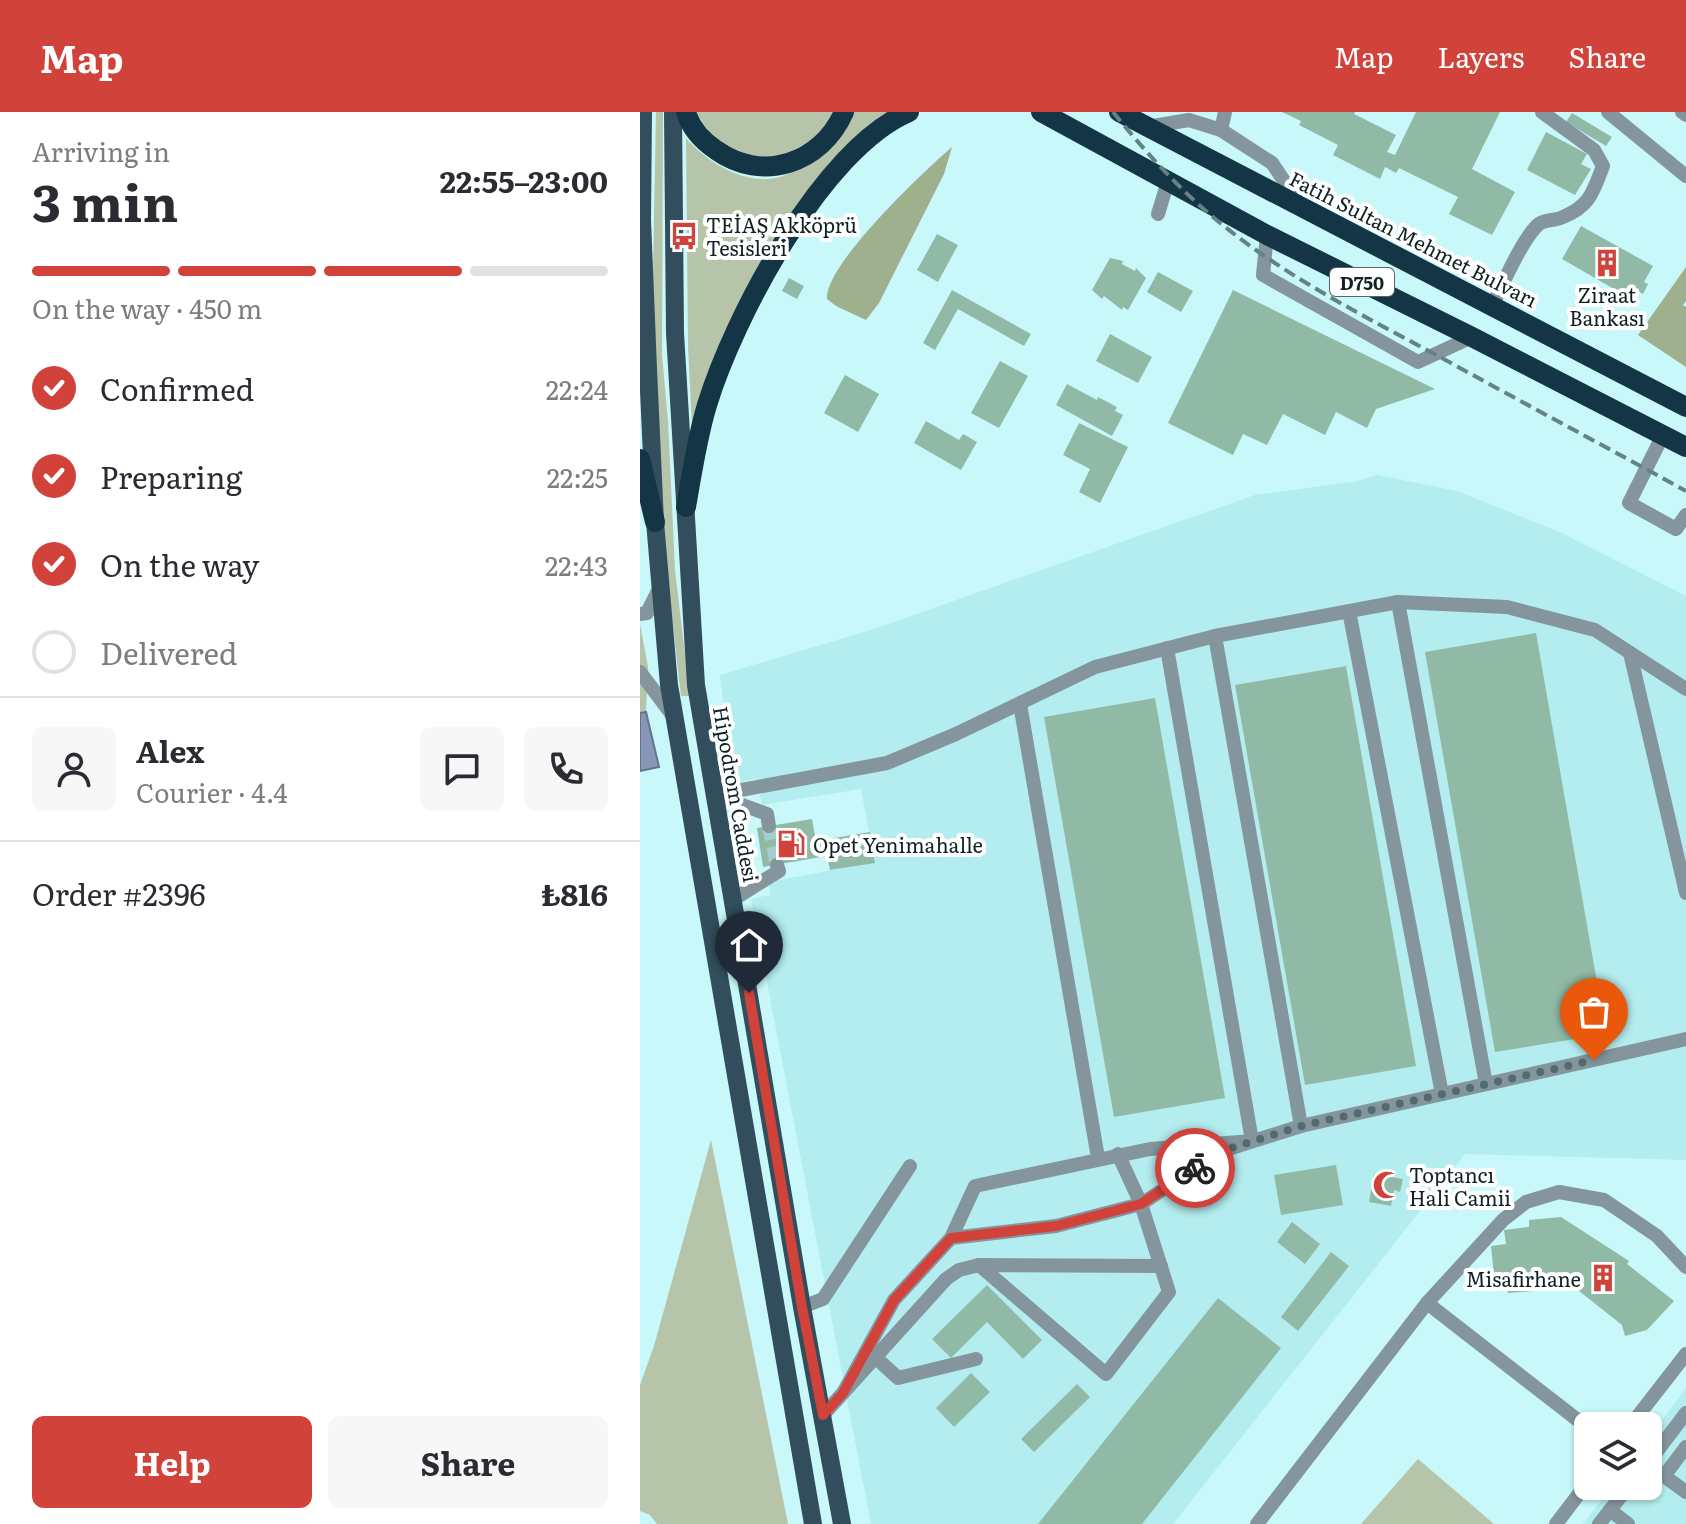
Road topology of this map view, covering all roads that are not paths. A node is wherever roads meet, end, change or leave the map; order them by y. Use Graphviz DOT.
graph roads {
  1 [pos="643,112"];
  2 [pos="673,112"];
  3 [pos="686,112"];
  4 [pos="844,112"];
  5 [pos="909,112"];
  6 [pos="1032,112"];
  7 [pos="1119,112"];
  8 [pos="1225,112"];
  9 [pos="1542,112"];
  10 [pos="1608,112"];
  11 [pos="1049,116"];
  12 [pos="1147,127"];
  13 [pos="1221,130"];
  14 [pos="1686,176"];
  15 [pos="1168,181"];
  16 [pos="1300,206"];
  17 [pos="1158,214"];
  18 [pos="1267,235"];
  19 [pos="1492,306"];
  20 [pos="1472,337"];
  21 [pos="1686,407"];
  22 [pos="1663,435"];
  23 [pos="1686,447"];
  24 [pos="640,459"];
  25 [pos="686,507"];
  26 [pos="1686,515"];
  27 [pos="655,522"];
  28 [pos="661,587"];
  29 [pos="1398,602"];
  30 [pos="1349,611"];
  31 [pos="640,614"];
  32 [pos="1215,636"];
  33 [pos="1167,648"];
  34 [pos="1630,653"];
  35 [pos="640,672"];
  36 [pos="1685,691"];
  37 [pos="1020,704"];
  38 [pos="674,717"];
  39 [pos="714,795"];
  40 [pos="769,826"];
  41 [pos="777,865"];
  42 [pos="1686,893"];
  43 [pos="734,899"];
  44 [pos="1686,1039"];
  45 [pos="1486,1084"];
  46 [pos="1442,1094"];
  47 [pos="1301,1126"];
  48 [pos="1252,1141"];
  49 [pos="1118,1154"];
  50 [pos="1098,1158"];
  51 [pos="910,1166"];
  52 [pos="1141,1204"];
  53 [pos="951,1238"];
  54 [pos="979,1265"];
  55 [pos="1161,1266"];
  56 [pos="1686,1267"];
  57 [pos="1427,1303"];
  58 [pos="802,1307"];
  59 [pos="1686,1354"];
  60 [pos="875,1357"];
  61 [pos="976,1359"];
  62 [pos="843,1393"];
  63 [pos="1641,1412"];
  64 [pos="1686,1413"];
  65 [pos="823,1415"];
  66 [pos="1574,1417"];
  67 [pos="1662,1445"];
  68 [pos="1686,1447"];
  69 [pos="1664,1476"];
  70 [pos="1686,1492"];
  71 [pos="1574,1500"];
  72 [pos="1618,1500"];
  73 [pos="1610,1510"];
  74 [pos="813,1524"];
  75 [pos="842,1524"];
  76 [pos="1257,1524"];
  77 [pos="1556,1524"];
  78 [pos="1599,1524"];
  79 [pos="1628,1524"];
  1 -- 27 [label="main road"];
  2 -- 25 [label="main road, Hipodrom Caddesi"];
  3 -- 4 [label="highway"];
  5 -- 25 [label="highway"];
  6 -- 11 [label="highway"];
  7 -- 12 [label="highway, Fatih Sultan Mehmet Bulvarı / D750"];
  8 -- 13 [label="street"];
  9 -- 19 [label="street"];
  10 -- 14 [label="street"];
  11 -- 15 [label="highway, D750"];
  12 -- 13 [label="street"];
  12 -- 16 [label="highway, Fatih Sultan Mehmet Bulvarı / D750"];
  13 -- 16 [label="street"];
  15 -- 17 [label="street"];
  15 -- 18 [label="highway, D750"];
  16 -- 19 [label="highway, Fatih Sultan Mehmet Bulvarı / D750"];
  18 -- 20 [label="highway, D750"];
  18 -- 20 [label="street"];
  19 -- 21 [label="highway, Fatih Sultan Mehmet Bulvarı / D750"];
  20 -- 22 [label="highway, D750"];
  22 -- 23 [label="highway, D750"];
  22 -- 26 [label="street"];
  24 -- 27 [label="highway"];
  25 -- 39 [label="main road, Hipodrom Caddesi"];
  27 -- 28 [label="main road"];
  28 -- 31 [label="street"];
  28 -- 38 [label="main road"];
  29 -- 30 [label="street"];
  29 -- 34 [label="street"];
  29 -- 45 [label="street"];
  30 -- 32 [label="street"];
  30 -- 46 [label="street"];
  32 -- 33 [label="street"];
  32 -- 47 [label="street"];
  33 -- 37 [label="street"];
  33 -- 48 [label="street"];
  34 -- 36 [label="street"];
  34 -- 42 [label="street"];
  35 -- 38 [label="street"];
  37 -- 39 [label="street"];
  37 -- 50 [label="street"];
  38 -- 74 [label="main road"];
  39 -- 40 [label="street"];
  39 -- 43 [label="main road, Hipodrom Caddesi"];
  41 -- 43 [label="street"];
  43 -- 58 [label="main road, Hipodrom Caddesi"];
  44 -- 45 [label="street"];
  45 -- 46 [label="street"];
  46 -- 47 [label="street"];
  47 -- 48 [label="street"];
  48 -- 49 [label="street"];
  48 -- 52 [label="street"];
  49 -- 50 [label="street"];
  49 -- 52 [label="street"];
  50 -- 53 [label="street"];
  51 -- 58 [label="street"];
  52 -- 53 [label="street"];
  52 -- 55 [label="street"];
  53 -- 62 [label="street"];
  54 -- 55 [label="street"];
  54 -- 55 [label="street"];
  54 -- 60 [label="street"];
  56 -- 57 [label="street"];
  57 -- 66 [label="street"];
  57 -- 76 [label="street"];
  58 -- 65 [label="main road, Hipodrom Caddesi"];
  59 -- 63 [label="street"];
  60 -- 61 [label="street"];
  60 -- 62 [label="street"];
  62 -- 65 [label="street"];
  64 -- 67 [label="street"];
  65 -- 75 [label="main road, Hipodrom Caddesi"];
  68 -- 69 [label="street"];
  69 -- 70 [label="street"];
  71 -- 77 [label="street"];
  72 -- 73 [label="street"];
  73 -- 78 [label="street"];
  73 -- 79 [label="street"];
}
